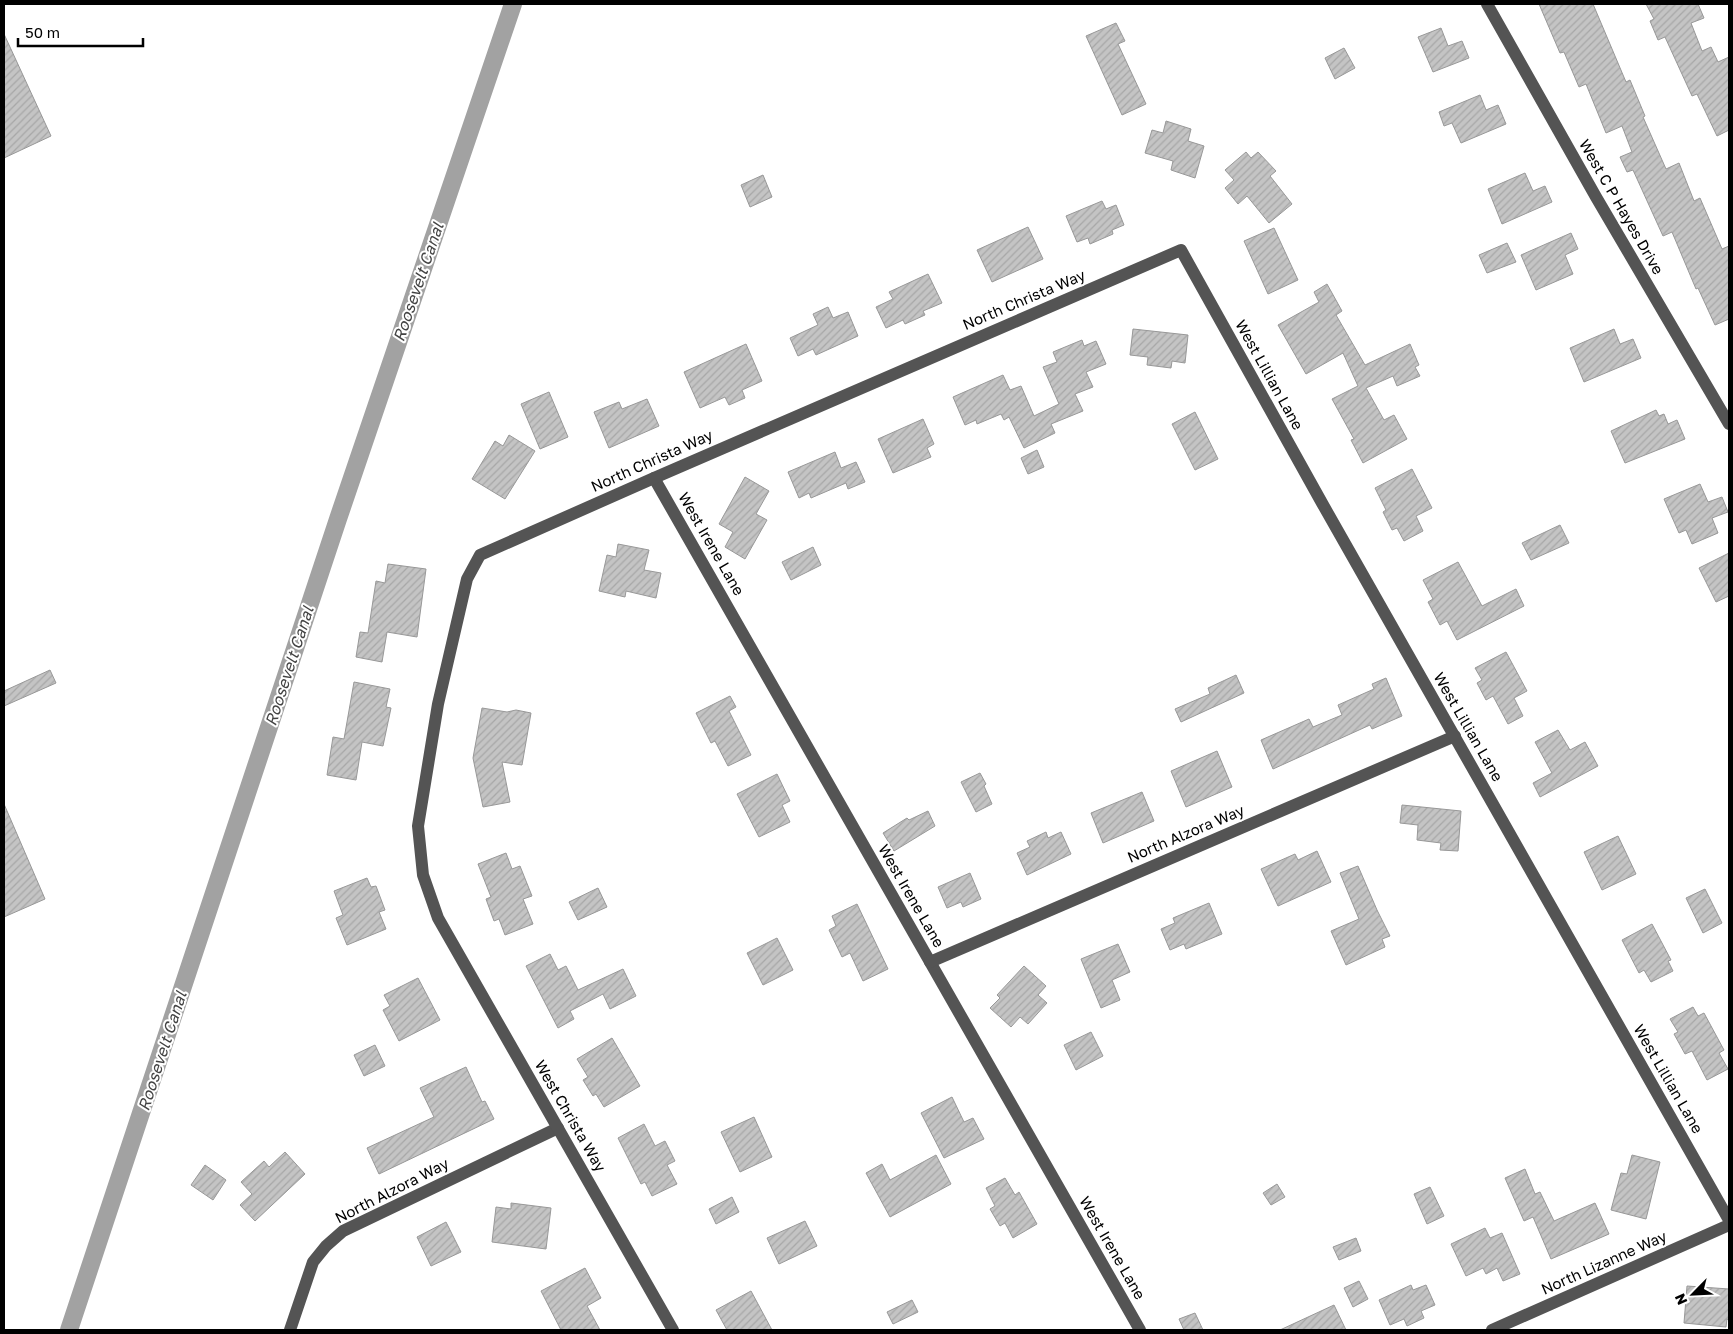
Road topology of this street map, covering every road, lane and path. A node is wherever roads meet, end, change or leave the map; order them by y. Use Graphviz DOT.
graph roads {
  1 [pos="1487,4"];
  2 [pos="1181,250"];
  3 [pos="1729,424"];
  4 [pos="654,478"];
  5 [pos="1454,736"];
  6 [pos="438,918"];
  7 [pos="930,962"];
  8 [pos="558,1128"];
  9 [pos="1729,1220"];
  10 [pos="1729,1225"];
  11 [pos="290,1330"];
  12 [pos="673,1330"];
  13 [pos="1140,1330"];
  14 [pos="1492,1330"];
  1 -- 3 [label="street, West C P Hayes Drive"];
  2 -- 4 [label="street, North Christa Way"];
  2 -- 5 [label="street, West Lillian Lane"];
  4 -- 6 [label="street, North Christa Way"];
  4 -- 7 [label="street, West Irene Lane"];
  5 -- 7 [label="street, North Alzora Way"];
  5 -- 9 [label="street, West Lillian Lane"];
  6 -- 8 [label="street, West Christa Way"];
  7 -- 13 [label="street, West Irene Lane"];
  8 -- 11 [label="street, North Alzora Way"];
  8 -- 12 [label="street, West Christa Way"];
  10 -- 14 [label="street, North Lizanne Way"];
}
